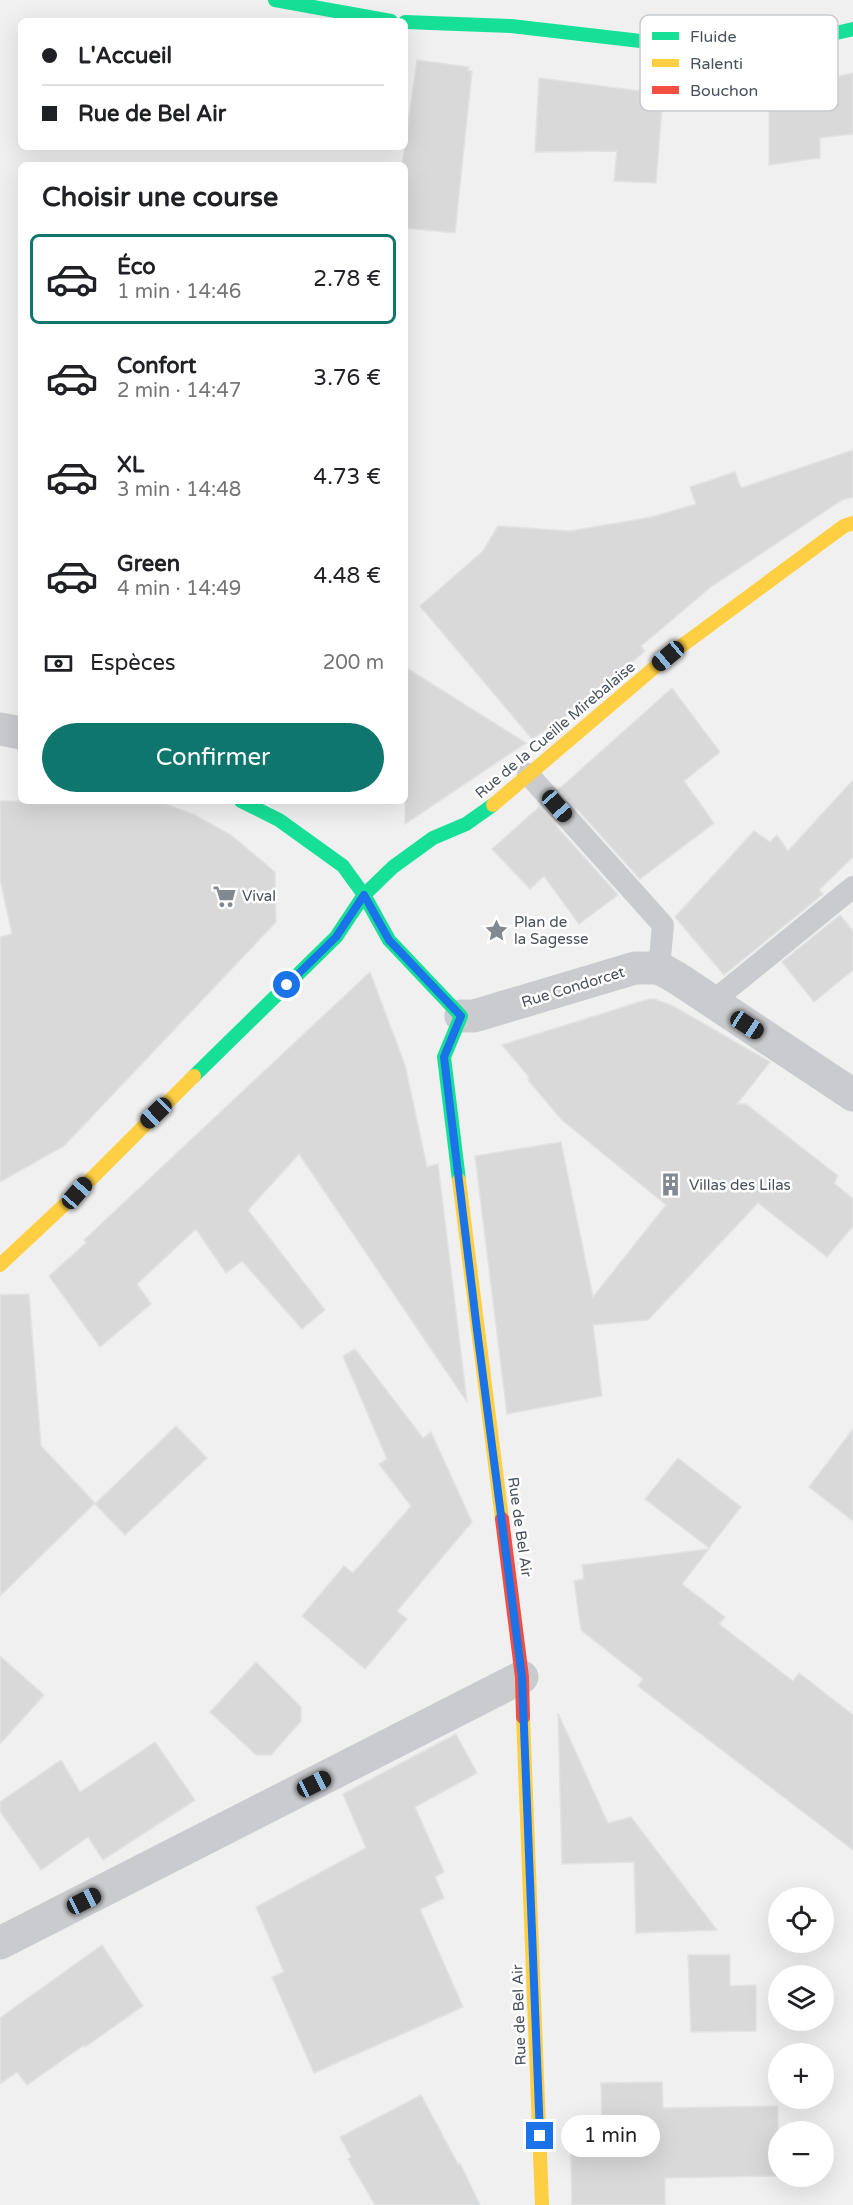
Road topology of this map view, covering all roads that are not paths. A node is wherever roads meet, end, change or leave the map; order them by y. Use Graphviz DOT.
graph roads {
  1 [pos="275,0"];
  2 [pos="374,18"];
  3 [pos="408,22"];
  4 [pos="853,29"];
  5 [pos="838,33"];
  6 [pos="640,41"];
  7 [pos="853,523"];
  8 [pos="0,729"];
  9 [pos="18,732"];
  10 [pos="528,774"];
  11 [pos="247,804"];
  12 [pos="853,887"];
  13 [pos="364,895"];
  14 [pos="659,968"];
  15 [pos="712,1002"];
  16 [pos="461,1016"];
  17 [pos="853,1095"];
  18 [pos="6,1252"];
  19 [pos="522,1677"];
  20 [pos="0,1943"];
  21 [pos="542,2205"];
  1 -- 2 [label="street"];
  3 -- 6 [label="street"];
  4 -- 5 [label="street"];
  7 -- 10 [label="street, Rue de la Cueille Mirebalaise"];
  8 -- 9 [label="street"];
  10 -- 13 [label="street, Rue de la Cueille Mirebalaise"];
  10 -- 14 [label="lane"];
  11 -- 13 [label="street"];
  12 -- 15 [label="lane"];
  13 -- 16 [label="street"];
  13 -- 18 [label="street, Rue de la Cueille Mirebalaise"];
  14 -- 15 [label="street"];
  14 -- 16 [label="street, Rue Condorcet"];
  15 -- 17 [label="street"];
  16 -- 19 [label="street, Rue de Bel Air"];
  19 -- 20 [label="street"];
  19 -- 21 [label="street, Rue de Bel Air"];
}
